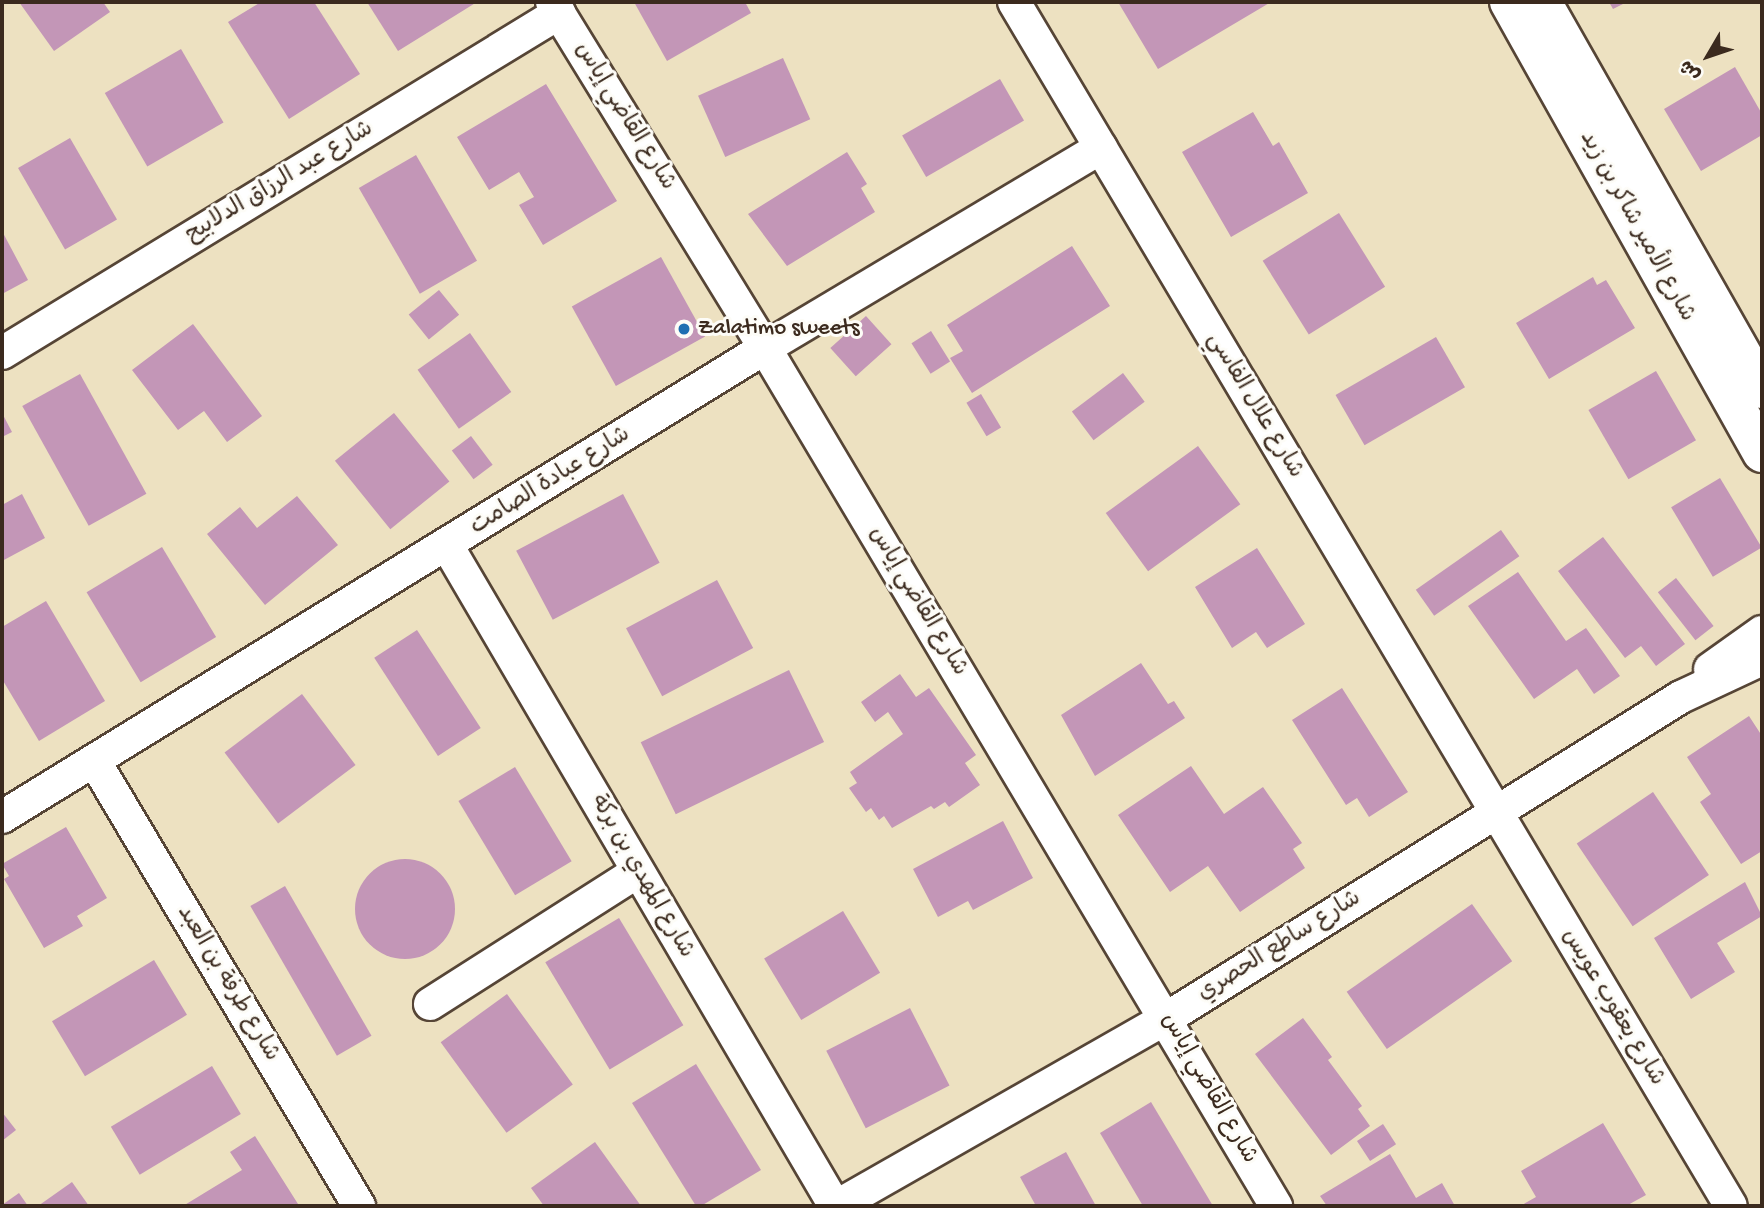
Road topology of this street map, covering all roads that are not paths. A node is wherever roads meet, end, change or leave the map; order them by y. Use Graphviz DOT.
graph roads {
  1 [pos="1014,2"];
  2 [pos="1509,2"];
  3 [pos="1542,2"];
  4 [pos="556,7"];
  5 [pos="1101,148"];
  6 [pos="765,348"];
  7 [pos="2,353"];
  8 [pos="1762,389"];
  9 [pos="1762,453"];
  10 [pos="448,547"];
  11 [pos="1762,632"];
  12 [pos="1762,659"];
  13 [pos="1681,696"];
  14 [pos="95,762"];
  15 [pos="1494,810"];
  16 [pos="2,817"];
  17 [pos="637,872"];
  18 [pos="430,1004"];
  19 [pos="1167,1018"];
  20 [pos="359,1206"];
  21 [pos="836,1206"];
  22 [pos="1276,1206"];
  23 [pos="1731,1206"];
  1 -- 5 [label="street, شارع علال الفاسي"];
  2 -- 9 [label="main road, شارع الأمير شاكر بن زيد"];
  3 -- 8 [label="main road, شارع الأمير شاكر بن زيد"];
  4 -- 6 [label="street, شارع القاضي إياس"];
  4 -- 7 [label="street, شارع عبد الرزاق الدلابيح"];
  5 -- 6 [label="street, شارع عبادة الصامت"];
  5 -- 15 [label="street, شارع علال الفاسي"];
  6 -- 10 [label="street, شارع عبادة الصامت"];
  6 -- 19 [label="street, شارع القاضي إياس"];
  10 -- 14 [label="street, شارع عبادة الصامت"];
  10 -- 17 [label="street, شارع المهدي بن بركة"];
  11 -- 13 [label="street, شارع ساطع الحصري"];
  12 -- 13 [label="street, شارع ساطع الحصري"];
  13 -- 15 [label="street, شارع ساطع الحصري"];
  14 -- 16 [label="street, شارع عبادة الصامت"];
  14 -- 20 [label="street, شارع طرفة بن العبد"];
  15 -- 19 [label="street, شارع ساطع الحصري"];
  15 -- 23 [label="street, شارع يعقوب عويس"];
  17 -- 18 [label="street"];
  17 -- 21 [label="street, شارع المهدي بن بركة"];
  19 -- 21 [label="street, شارع ساطع الحصري"];
  19 -- 22 [label="street, شارع القاضي إياس"];
}
